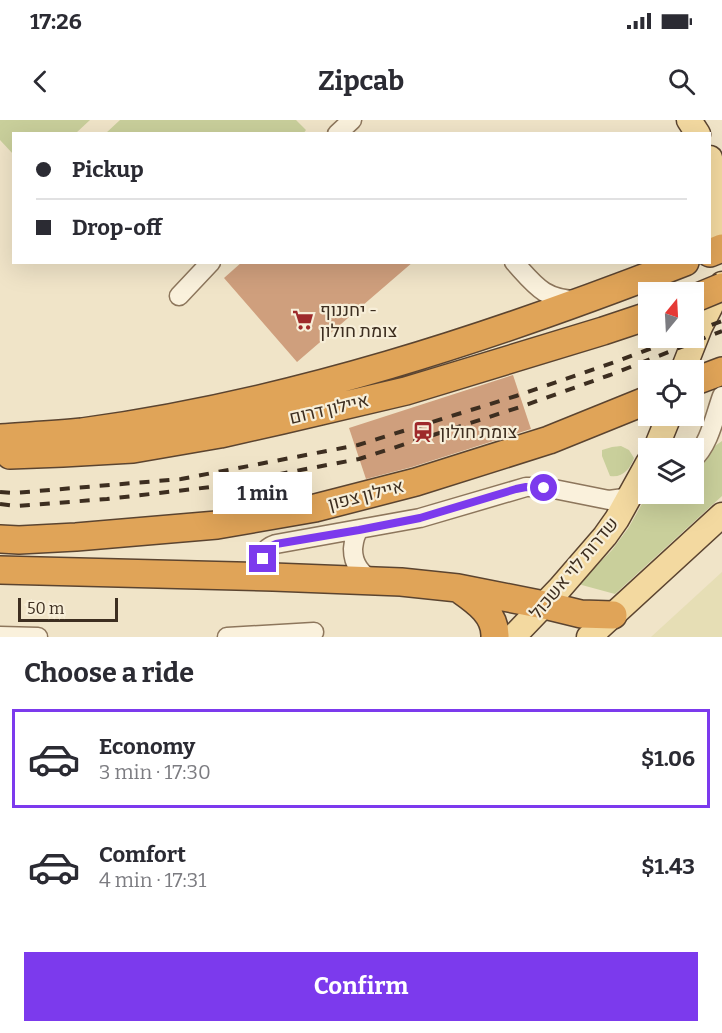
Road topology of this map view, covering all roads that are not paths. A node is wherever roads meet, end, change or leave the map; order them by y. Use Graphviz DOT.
graph roads {
  1 [pos="352,120"];
  2 [pos="339,132"];
  3 [pos="711,151"];
  4 [pos="711,162"];
  5 [pos="722,167"];
  6 [pos="711,235"];
  7 [pos="209,264"];
  8 [pos="516,264"];
  9 [pos="680,264"];
  10 [pos="722,286"];
  11 [pos="704,294"];
  12 [pos="179,296"];
  13 [pos="585,300"];
  14 [pos="638,319"];
  15 [pos="687,360"];
  16 [pos="722,371"];
  17 [pos="704,378"];
  18 [pos="722,396"];
  19 [pos="638,404"];
  20 [pos="0,438"];
  21 [pos="704,446"];
  22 [pos="0,455"];
  23 [pos="638,482"];
  24 [pos="638,484"];
  25 [pos="722,515"];
  26 [pos="359,530"];
  27 [pos="0,539"];
  28 [pos="0,570"];
  29 [pos="273,577"];
  30 [pos="375,581"];
  31 [pos="458,588"];
  32 [pos="544,604"];
  33 [pos="613,615"];
  34 [pos="314,632"];
  35 [pos="0,636"];
  36 [pos="38,637"];
  37 [pos="227,637"];
  38 [pos="495,637"];
  39 [pos="513,637"];
  40 [pos="589,637"];
  1 -- 2 [label="street"];
  3 -- 5 [label="main road"];
  4 -- 6 [label="main road"];
  7 -- 12 [label="street"];
  8 -- 13 [label="street"];
  9 -- 13 [label="highway"];
  10 -- 11 [label="highway, bridge"];
  10 -- 15 [label="main road"];
  13 -- 20 [label="highway"];
  14 -- 22 [label="highway, איילון דרום"];
  16 -- 17 [label="highway"];
  18 -- 21 [label="street"];
  19 -- 27 [label="highway, איילון צפון"];
  23 -- 26 [label="street"];
  24 -- 32 [label="main road, שדרות לוי אשכול"];
  25 -- 33 [label="main road"];
  26 -- 29 [label="street"];
  26 -- 30 [label="street"];
  28 -- 29 [label="highway"];
  29 -- 30 [label="highway"];
  30 -- 31 [label="highway"];
  31 -- 32 [label="highway"];
  31 -- 38 [label="highway"];
  32 -- 33 [label="highway"];
  32 -- 39 [label="main road, שדרות לוי אשכול"];
  33 -- 40 [label="main road"];
  34 -- 37 [label="street"];
  35 -- 36 [label="street"];
}
